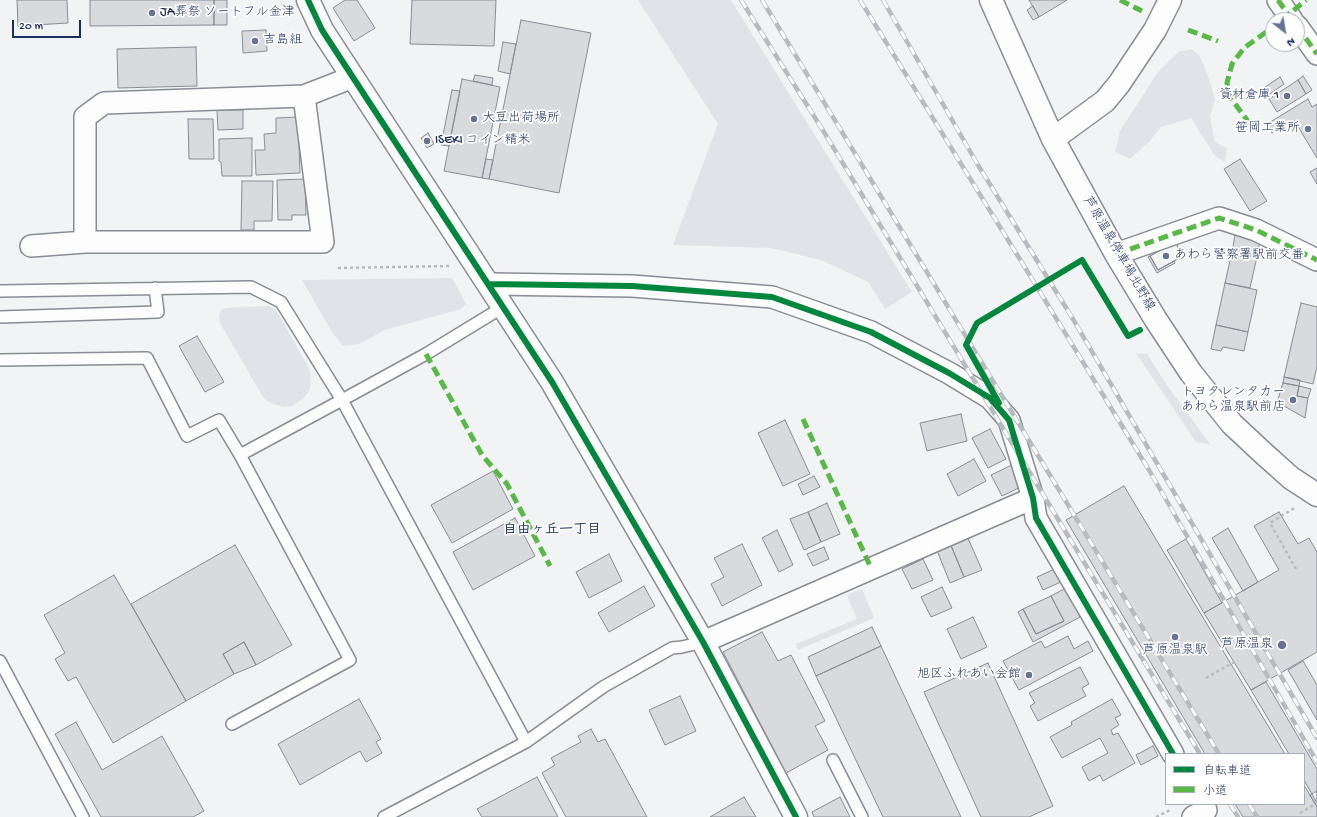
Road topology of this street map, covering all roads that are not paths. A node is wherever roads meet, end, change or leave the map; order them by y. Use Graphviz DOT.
graph roads {
  1 [pos="308,0"];
  2 [pos="991,0"];
  3 [pos="1170,0"];
  4 [pos="1278,0"];
  5 [pos="1286,12"];
  6 [pos="1305,37"];
  7 [pos="1317,54"];
  8 [pos="353,77"];
  9 [pos="304,96"];
  10 [pos="1053,139"];
  11 [pos="85,242"];
  12 [pos="31,246"];
  13 [pos="1116,254"];
  14 [pos="1317,260"];
  15 [pos="489,284"];
  16 [pos="155,288"];
  17 [pos="0,291"];
  18 [pos="503,307"];
  19 [pos="0,317"];
  20 [pos="0,360"];
  21 [pos="342,400"];
  22 [pos="240,455"];
  23 [pos="1317,494"];
  24 [pos="1033,498"];
  25 [pos="703,642"];
  26 [pos="0,661"];
  27 [pos="232,724"];
  28 [pos="526,742"];
  29 [pos="1172,753"];
  30 [pos="833,760"];
  31 [pos="83,817"];
  32 [pos="384,817"];
  33 [pos="796,817"];
  34 [pos="862,817"];
  1 -- 8 [label="street"];
  2 -- 10 [label="street, 芦原温泉停車場北野線"];
  3 -- 10 [label="street"];
  4 -- 5 [label="street"];
  6 -- 7 [label="street"];
  8 -- 9 [label="street"];
  8 -- 15 [label="street"];
  9 -- 11 [label="street"];
  9 -- 11 [label="street"];
  10 -- 13 [label="street, 芦原温泉停車場北野線"];
  11 -- 12 [label="street"];
  13 -- 14 [label="street"];
  13 -- 23 [label="street, 芦原温泉停車場北野線"];
  15 -- 18 [label="street"];
  15 -- 24 [label="street"];
  16 -- 17 [label="lane"];
  16 -- 19 [label="lane"];
  16 -- 21 [label="lane"];
  18 -- 21 [label="lane"];
  18 -- 25 [label="street"];
  20 -- 22 [label="lane"];
  21 -- 22 [label="lane"];
  21 -- 28 [label="lane"];
  22 -- 27 [label="lane"];
  24 -- 25 [label="street"];
  24 -- 29 [label="street"];
  25 -- 28 [label="lane"];
  25 -- 33 [label="street"];
  26 -- 31 [label="lane"];
  28 -- 32 [label="lane"];
  30 -- 34 [label="lane"];
}
